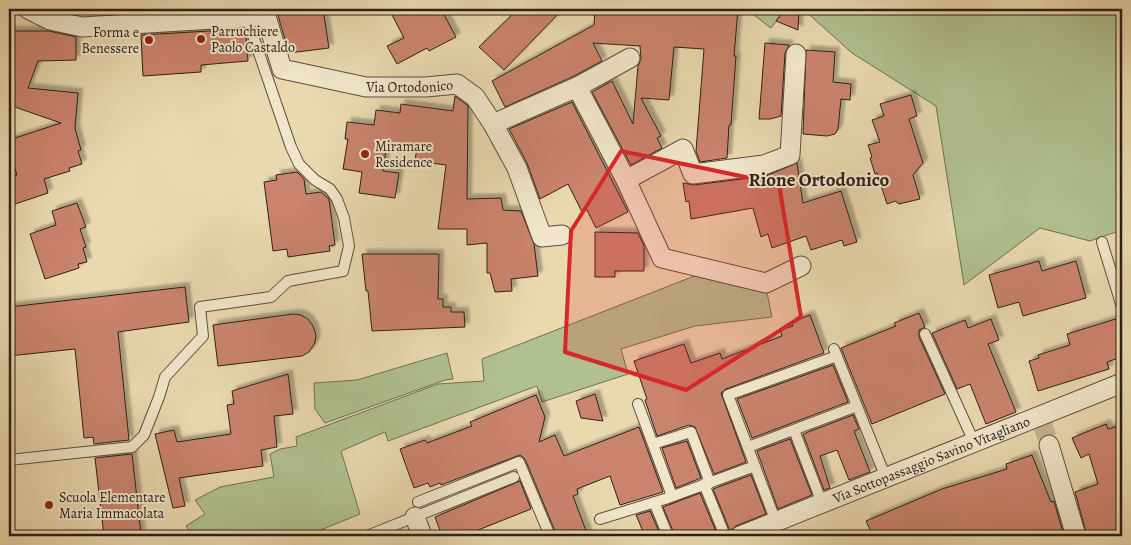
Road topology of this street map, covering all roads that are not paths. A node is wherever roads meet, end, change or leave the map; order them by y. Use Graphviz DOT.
graph roads {
  1 [pos="28,9"];
  2 [pos="266,12"];
  3 [pos="113,17"];
  4 [pos="247,18"];
  5 [pos="796,54"];
  6 [pos="630,58"];
  7 [pos="577,87"];
  8 [pos="493,124"];
  9 [pos="626,180"];
  10 [pos="562,235"];
  11 [pos="1102,242"];
  12 [pos="801,266"];
  13 [pos="1122,307"];
  14 [pos="925,334"];
  15 [pos="1122,383"];
  16 [pos="638,404"];
  17 [pos="857,406"];
  18 [pos="794,430"];
  19 [pos="974,442"];
  20 [pos="653,444"];
  21 [pos="1049,445"];
  22 [pos="748,447"];
  23 [pos="9,460"];
  24 [pos="755,466"];
  25 [pos="514,477"];
  26 [pos="886,478"];
  27 [pos="707,484"];
  28 [pos="672,496"];
  29 [pos="654,502"];
  30 [pos="822,503"];
  31 [pos="416,509"];
  32 [pos="600,519"];
  33 [pos="776,522"];
  34 [pos="367,536"];
  35 [pos="422,536"];
  36 [pos="550,536"];
  37 [pos="668,536"];
  38 [pos="725,536"];
  39 [pos="740,536"];
  40 [pos="1076,536"];
  1 -- 3 [label="street"];
  2 -- 4 [label="street"];
  2 -- 8 [label="street, Via Ortodonico"];
  3 -- 4 [label="street"];
  4 -- 23 [label="lane"];
  5 -- 9 [label="street"];
  6 -- 7 [label="street"];
  7 -- 8 [label="street"];
  7 -- 9 [label="street"];
  8 -- 10 [label="street, Via Ortodonico"];
  9 -- 12 [label="street"];
  11 -- 13 [label="lane"];
  14 -- 19 [label="lane"];
  15 -- 19 [label="street, Via Sottopassaggio Savino Vitagliano"];
  16 -- 20 [label="lane"];
  17 -- 18 [label="lane"];
  17 -- 22 [label="lane"];
  17 -- 26 [label="lane"];
  18 -- 22 [label="lane"];
  18 -- 30 [label="lane"];
  19 -- 26 [label="street, Via Sottopassaggio Savino Vitagliano"];
  20 -- 27 [label="lane"];
  20 -- 28 [label="lane"];
  21 -- 40 [label="street"];
  22 -- 24 [label="lane"];
  24 -- 27 [label="lane"];
  24 -- 33 [label="lane"];
  25 -- 31 [label="lane"];
  26 -- 30 [label="street, Via Sottopassaggio Savino Vitagliano"];
  27 -- 28 [label="lane"];
  27 -- 38 [label="lane"];
  28 -- 29 [label="lane"];
  29 -- 32 [label="lane"];
  29 -- 37 [label="lane"];
  30 -- 33 [label="street, Via Sottopassaggio Savino Vitagliano"];
  31 -- 34 [label="lane"];
  31 -- 35 [label="street"];
  31 -- 36 [label="lane"];
  33 -- 39 [label="street, Via Sottopassaggio Savino Vitagliano"];
}
